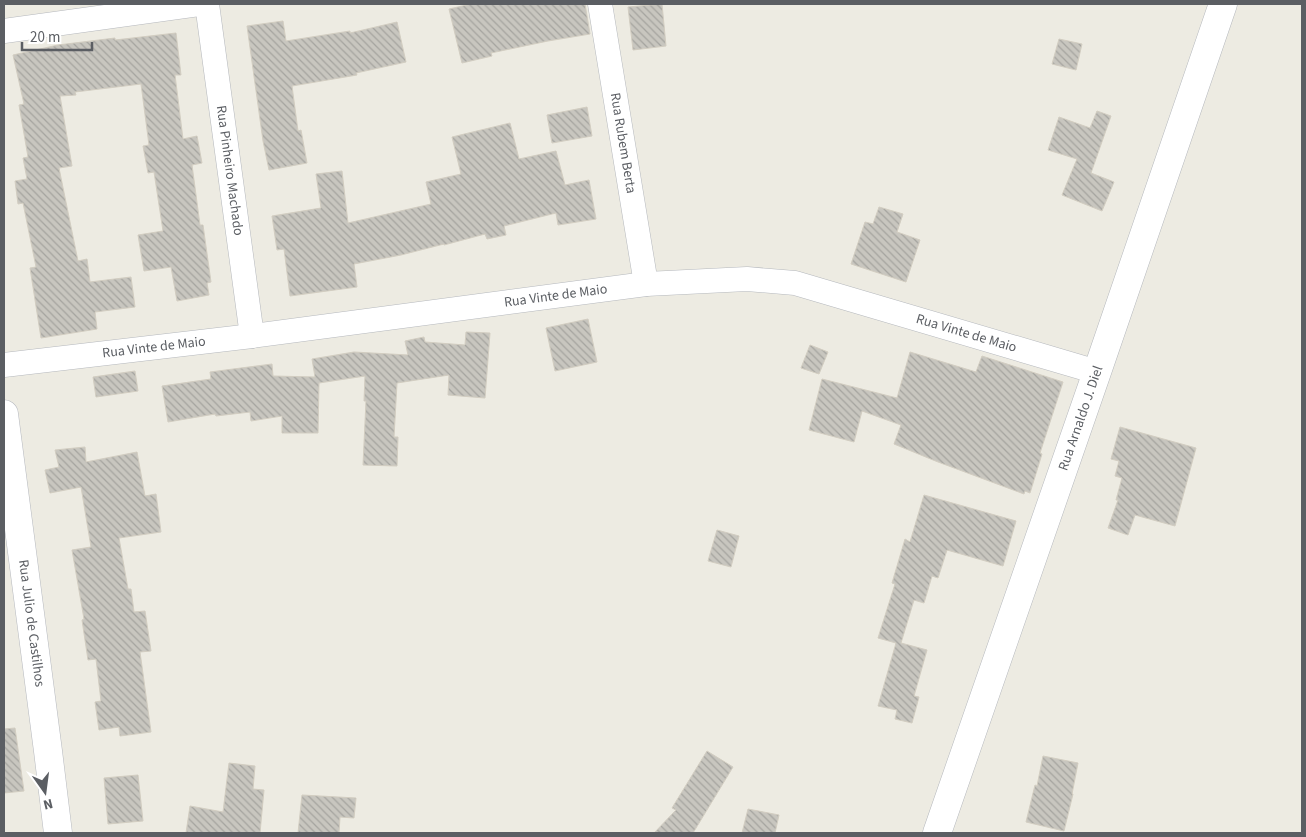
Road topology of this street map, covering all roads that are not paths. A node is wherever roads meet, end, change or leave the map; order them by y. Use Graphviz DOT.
graph roads {
  1 [pos="199,4"];
  2 [pos="207,4"];
  3 [pos="600,4"];
  4 [pos="1223,4"];
  5 [pos="4,31"];
  6 [pos="646,284"];
  7 [pos="252,336"];
  8 [pos="4,365"];
  9 [pos="1097,372"];
  10 [pos="4,414"];
  11 [pos="58,833"];
  12 [pos="937,833"];
  1 -- 5 [label="street"];
  2 -- 7 [label="street, Rua Pinheiro Machado"];
  3 -- 6 [label="street, Rua Rubem Berta"];
  4 -- 9 [label="street, Rua Arnaldo J. Diel"];
  6 -- 7 [label="street, Rua Vinte de Maio"];
  6 -- 9 [label="street, Rua Vinte de Maio"];
  7 -- 8 [label="street, Rua Vinte de Maio"];
  9 -- 12 [label="street, Rua Arnaldo J. Diel"];
  10 -- 11 [label="street, Rua Julio de Castilhos"];
}
